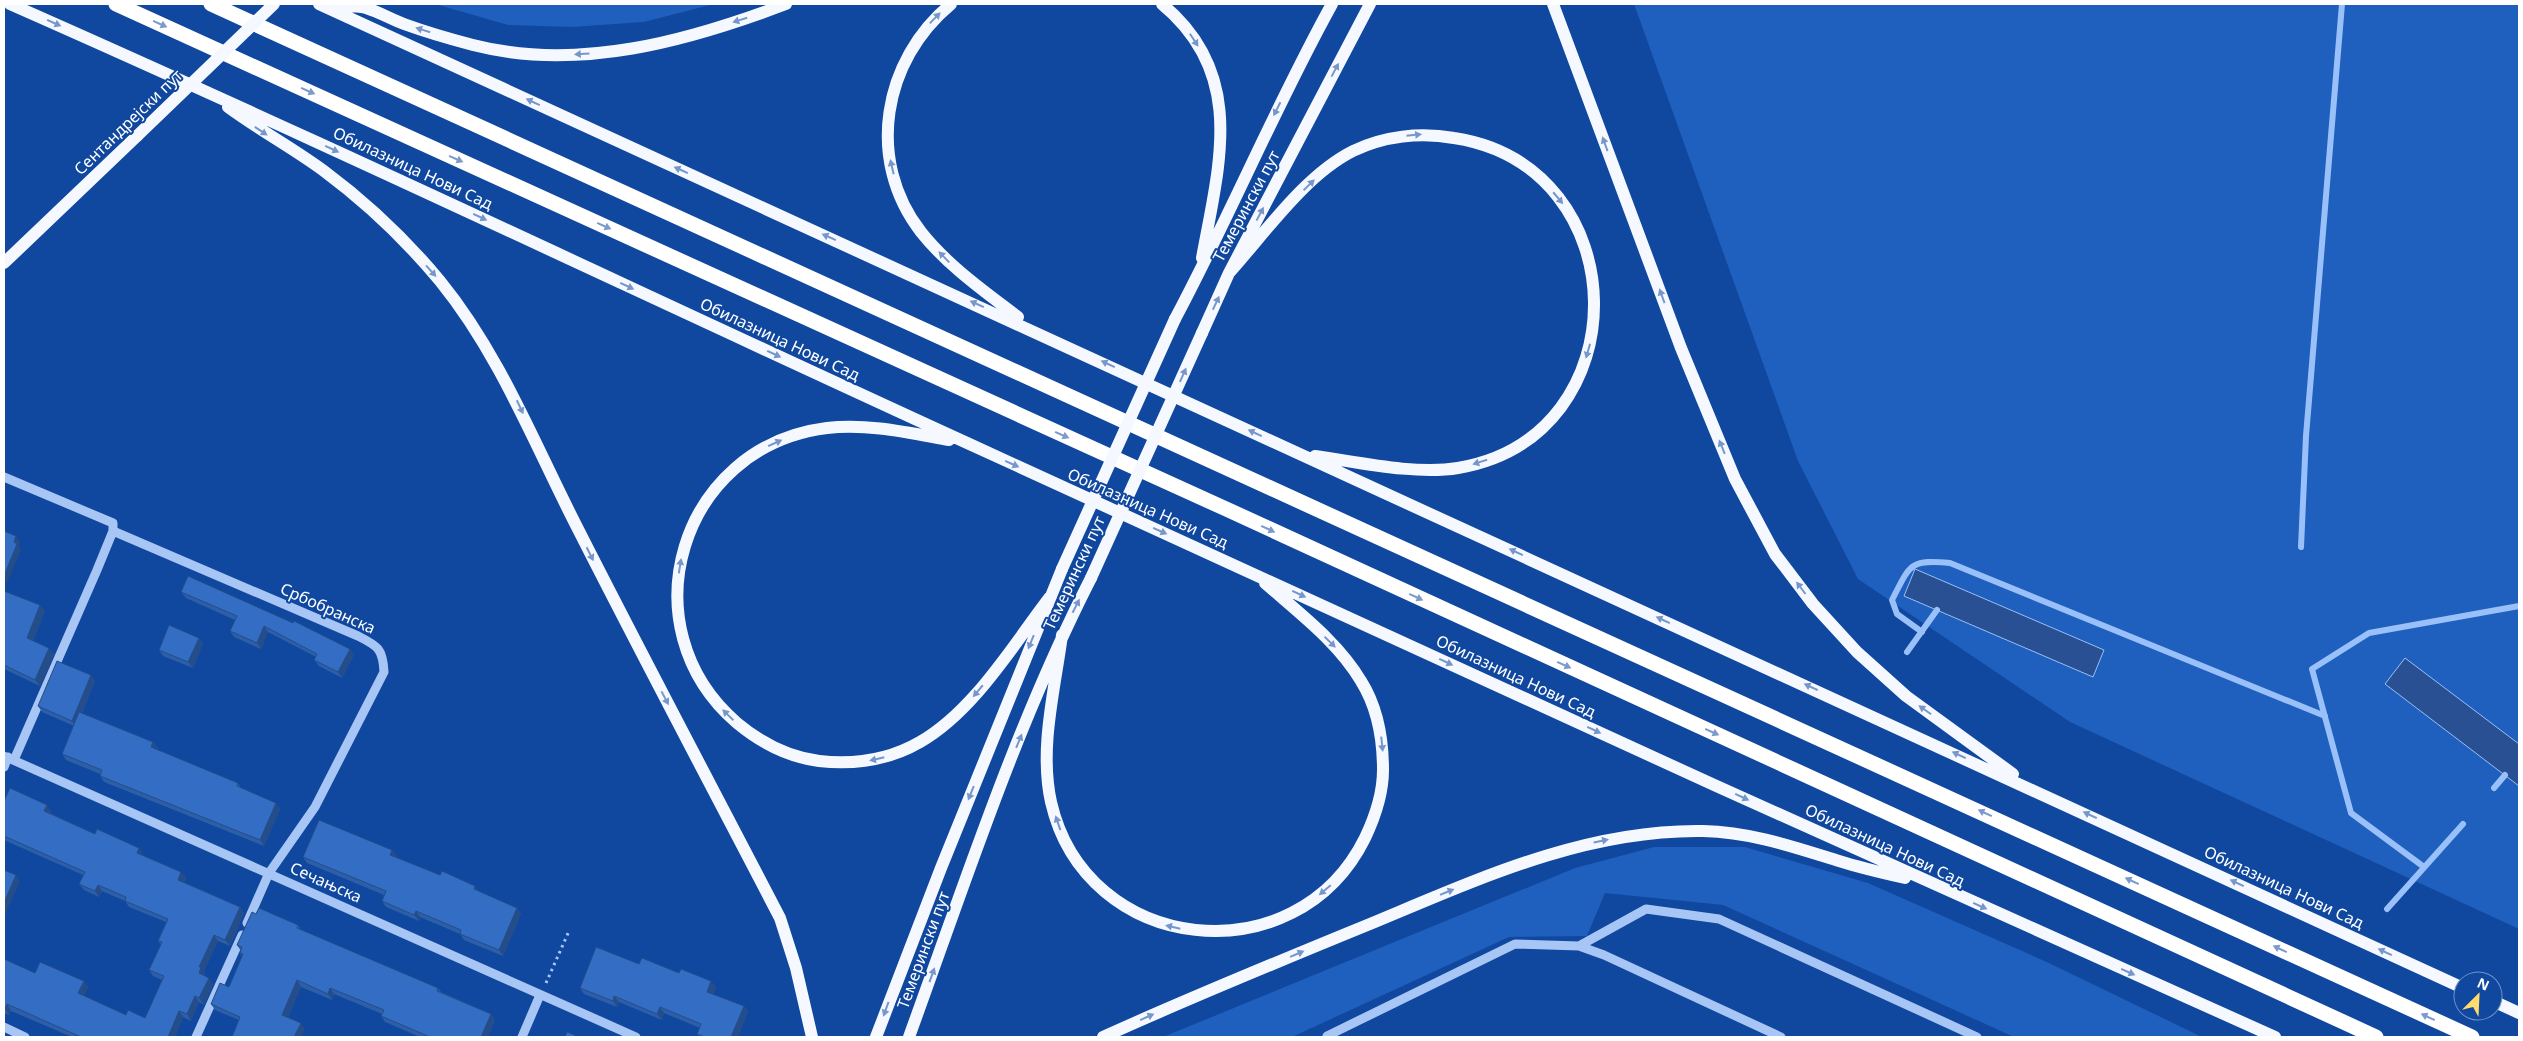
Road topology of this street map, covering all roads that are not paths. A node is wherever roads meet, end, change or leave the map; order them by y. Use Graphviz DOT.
graph roads {
  1 [pos="10,4"];
  2 [pos="116,4"];
  3 [pos="211,4"];
  4 [pos="274,4"];
  5 [pos="320,4"];
  6 [pos="786,4"];
  7 [pos="951,4"];
  8 [pos="1162,4"];
  9 [pos="1332,4"];
  10 [pos="1370,4"];
  11 [pos="1553,4"];
  12 [pos="208,92"];
  13 [pos="4,263"];
  14 [pos="1229,273"];
  15 [pos="1199,275"];
  16 [pos="1037,332"];
  17 [pos="967,444"];
  18 [pos="1299,454"];
  19 [pos="4,477"];
  20 [pos="112,531"];
  21 [pos="1254,574"];
  22 [pos="1050,597"];
  23 [pos="1062,635"];
  24 [pos="8,758"];
  25 [pos="4,767"];
  26 [pos="2035,790"];
  27 [pos="269,873"];
  28 [pos="1936,886"];
  29 [pos="1579,946"];
  30 [pos="2453,983"];
  31 [pos="540,995"];
  32 [pos="2503,1006"];
  33 [pos="2519,1013"];
  34 [pos="4,1027"];
  35 [pos="25,1037"];
  36 [pos="196,1037"];
  37 [pos="522,1037"];
  38 [pos="636,1037"];
  39 [pos="812,1037"];
  40 [pos="876,1037"];
  41 [pos="908,1037"];
  42 [pos="1103,1037"];
  43 [pos="1327,1037"];
  44 [pos="1781,1037"];
  45 [pos="1976,1037"];
  46 [pos="2274,1037"];
  47 [pos="2376,1037"];
  48 [pos="2472,1037"];
  1 -- 12 [label="main road, Обилазница Нови Сад, one-way"];
  2 -- 47 [label="highway, one-way"];
  48 -- 3 [label="highway, one-way"];
  4 -- 13 [label="main road, Сентандрејски пут, bridge"];
  6 -- 5 [label="main road, one-way"];
  16 -- 5 [label="main road, Обилазница Нови Сад, one-way"];
  16 -- 7 [label="main road, one-way"];
  8 -- 15 [label="main road, one-way"];
  9 -- 15 [label="main road, Темерински пут, one-way"];
  14 -- 10 [label="main road, Темерински пут, one-way"];
  26 -- 11 [label="main road, one-way"];
  12 -- 17 [label="main road, Обилазница Нови Сад, one-way"];
  12 -- 39 [label="main road, one-way"];
  14 -- 18 [label="main road, one-way"];
  23 -- 14 [label="main road, Темерински пут, one-way, bridge"];
  15 -- 22 [label="main road, Темерински пут, bridge"];
  18 -- 16 [label="main road, Обилазница Нови Сад, one-way"];
  17 -- 21 [label="main road, Обилазница Нови Сад, one-way"];
  22 -- 17 [label="main road, one-way"];
  26 -- 18 [label="main road, Обилазница Нови Сад, one-way"];
  19 -- 20 [label="street, Србобранска"];
  20 -- 24 [label="street"];
  20 -- 27 [label="street, Србобранска"];
  21 -- 23 [label="main road, one-way"];
  21 -- 28 [label="main road, Обилазница Нови Сад, one-way"];
  22 -- 40 [label="main road, Темерински пут, one-way"];
  41 -- 23 [label="main road, Темерински пут, one-way"];
  24 -- 25 [label="street"];
  24 -- 27 [label="street, Сечањска"];
  30 -- 26 [label="main road, Обилазница Нови Сад, one-way"];
  27 -- 31 [label="street, Сечањска"];
  27 -- 36 [label="street, Србобранска"];
  42 -- 28 [label="main road, one-way"];
  28 -- 46 [label="main road, Обилазница Нови Сад, one-way"];
  29 -- 43 [label="street"];
  29 -- 44 [label="street"];
  29 -- 45 [label="street"];
  31 -- 37 [label="street"];
  31 -- 38 [label="street, Сечањска"];
  32 -- 33 [label="main road"];
  34 -- 35 [label="street"];
}
